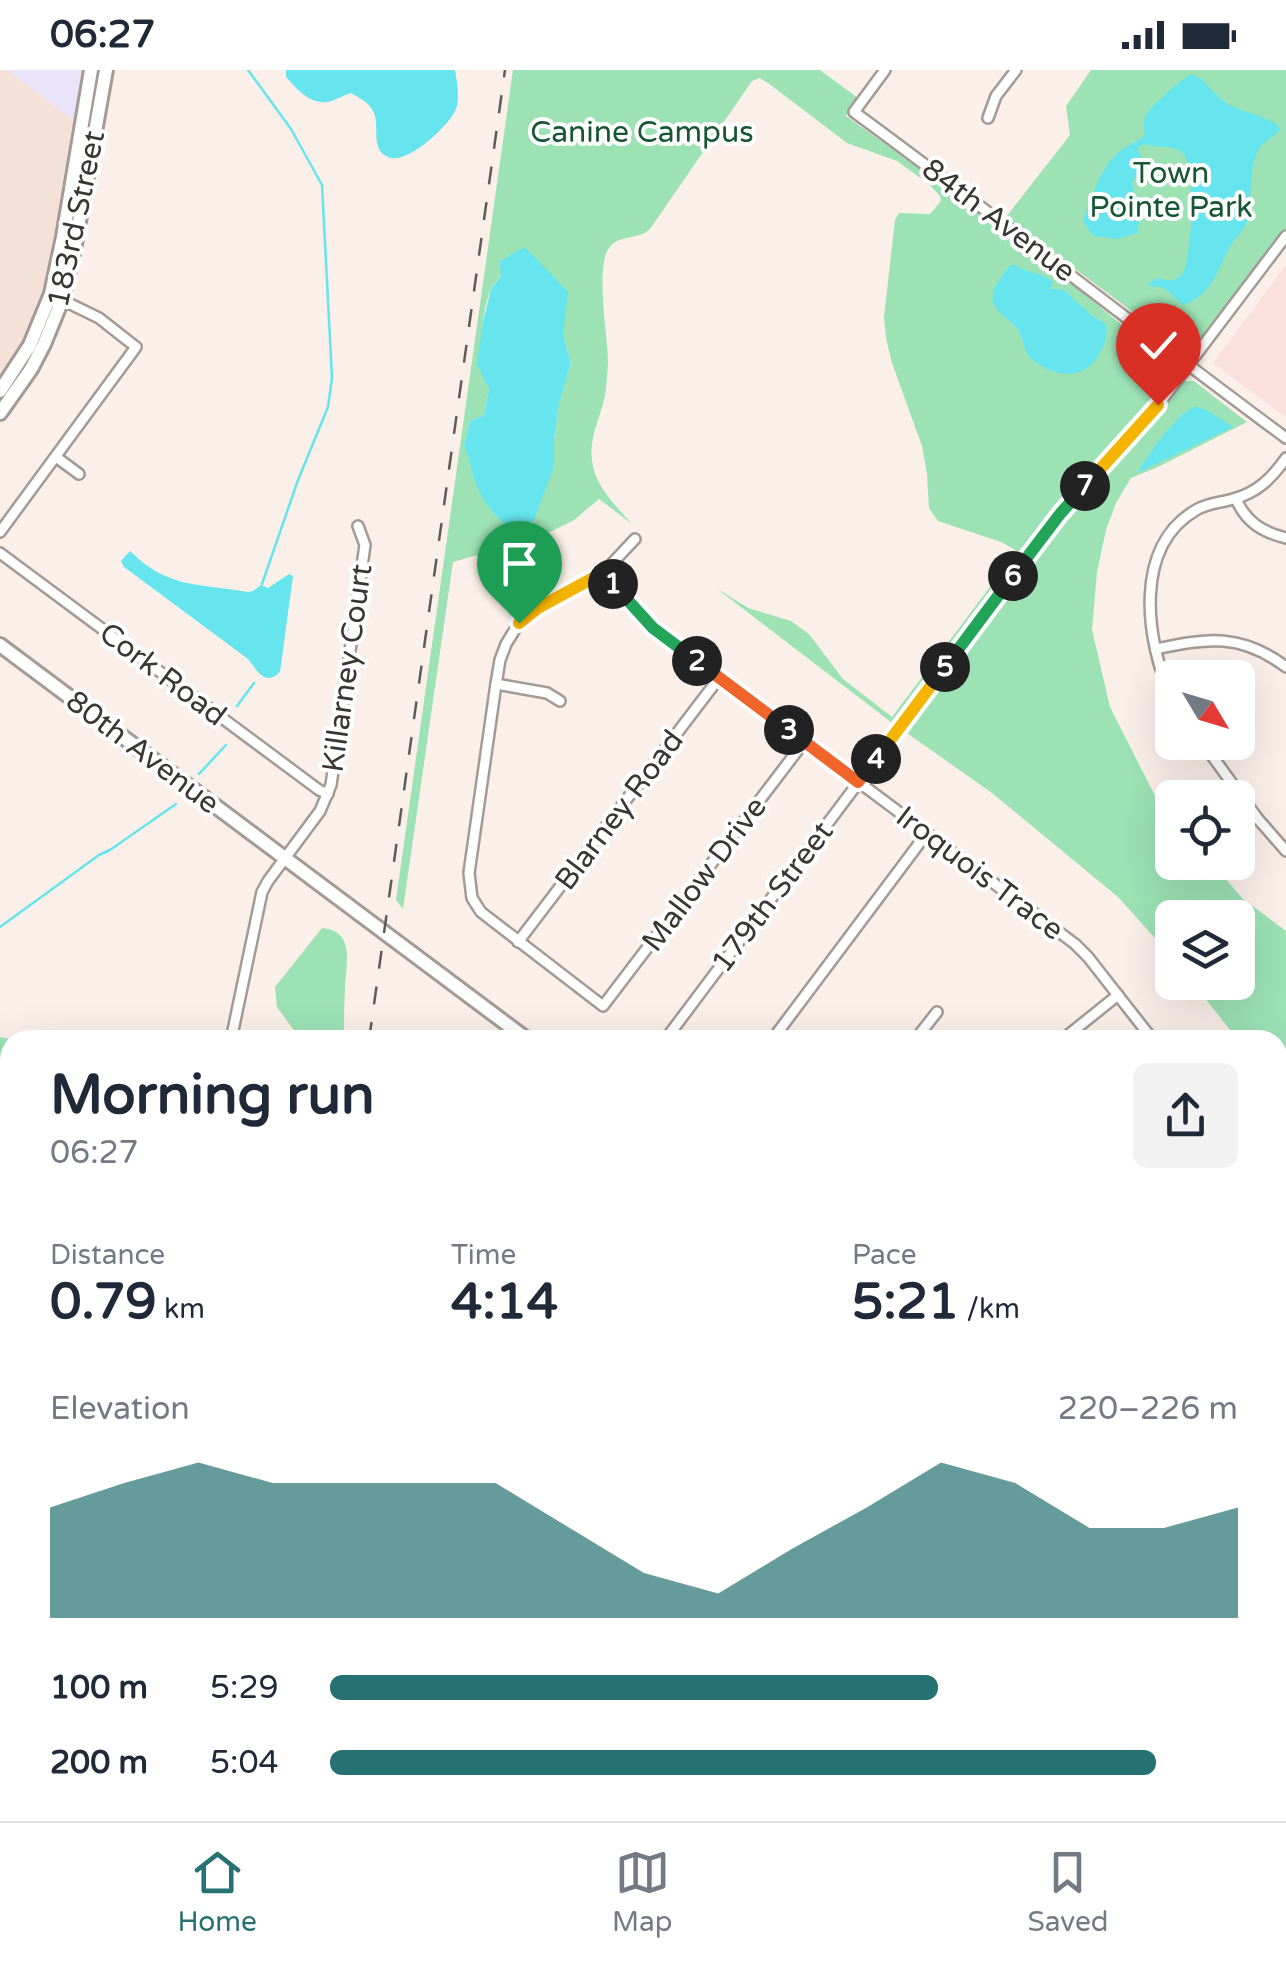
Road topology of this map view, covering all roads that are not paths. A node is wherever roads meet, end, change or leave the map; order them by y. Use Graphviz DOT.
graph roads {
  1 [pos="91,70"];
  2 [pos="106,70"];
  3 [pos="885,70"];
  4 [pos="1016,70"];
  5 [pos="988,118"];
  6 [pos="1286,236"];
  7 [pos="56,297"];
  8 [pos="1189,366"];
  9 [pos="0,391"];
  10 [pos="0,413"];
  11 [pos="1286,438"];
  12 [pos="56,457"];
  13 [pos="1286,458"];
  14 [pos="79,474"];
  15 [pos="1236,499"];
  16 [pos="358,526"];
  17 [pos="0,532"];
  18 [pos="1286,538"];
  19 [pos="635,539"];
  20 [pos="0,553"];
  21 [pos="604,572"];
  22 [pos="508,613"];
  23 [pos="519,623"];
  24 [pos="0,646"];
  25 [pos="1156,649"];
  26 [pos="1159,660"];
  27 [pos="1286,667"];
  28 [pos="719,678"];
  29 [pos="496,684"];
  30 [pos="560,701"];
  31 [pos="804,742"];
  32 [pos="1215,760"];
  33 [pos="858,782"];
  34 [pos="328,794"];
  35 [pos="926,832"];
  36 [pos="1286,851"];
  37 [pos="285,858"];
  38 [pos="518,942"];
  39 [pos="1118,995"];
  40 [pos="937,1012"];
  41 [pos="232,1030"];
  42 [pos="515,1030"];
  43 [pos="672,1030"];
  44 [pos="779,1030"];
  45 [pos="923,1030"];
  46 [pos="1074,1030"];
  47 [pos="1145,1030"];
  1 -- 7 [label="street, 183rd Street"];
  2 -- 7 [label="street, 183rd Street"];
  3 -- 8 [label="street, 84th Avenue"];
  4 -- 5 [label="street"];
  6 -- 8 [label="street, 179th Street"];
  7 -- 9 [label="street, 183rd Street"];
  7 -- 10 [label="street, 183rd Street"];
  7 -- 12 [label="street"];
  8 -- 11 [label="street, 84th Avenue"];
  8 -- 33 [label="street, 179th Street"];
  12 -- 14 [label="street"];
  12 -- 17 [label="street"];
  13 -- 15 [label="street"];
  15 -- 18 [label="street"];
  15 -- 25 [label="street"];
  16 -- 34 [label="street, Killarney Court"];
  19 -- 21 [label="street"];
  20 -- 34 [label="street, Cork Road"];
  21 -- 23 [label="street"];
  21 -- 28 [label="street, Iroquois Trace"];
  22 -- 23 [label="street"];
  23 -- 29 [label="street"];
  24 -- 37 [label="street, 80th Avenue"];
  25 -- 26 [label="street"];
  25 -- 27 [label="street"];
  28 -- 31 [label="street, Iroquois Trace"];
  28 -- 38 [label="street, Blarney Road"];
  29 -- 30 [label="street"];
  29 -- 38 [label="street"];
  31 -- 33 [label="street, Iroquois Trace"];
  31 -- 38 [label="street, Mallow Drive"];
  32 -- 36 [label="street"];
  33 -- 35 [label="street, Iroquois Trace"];
  33 -- 43 [label="street, 179th Street"];
  34 -- 37 [label="street, Killarney Court"];
  35 -- 39 [label="street, Iroquois Trace"];
  35 -- 44 [label="street"];
  37 -- 41 [label="street, Killarney Court"];
  37 -- 42 [label="street, 80th Avenue"];
  39 -- 46 [label="street"];
  39 -- 47 [label="street, Iroquois Trace"];
  40 -- 45 [label="street"];
}
